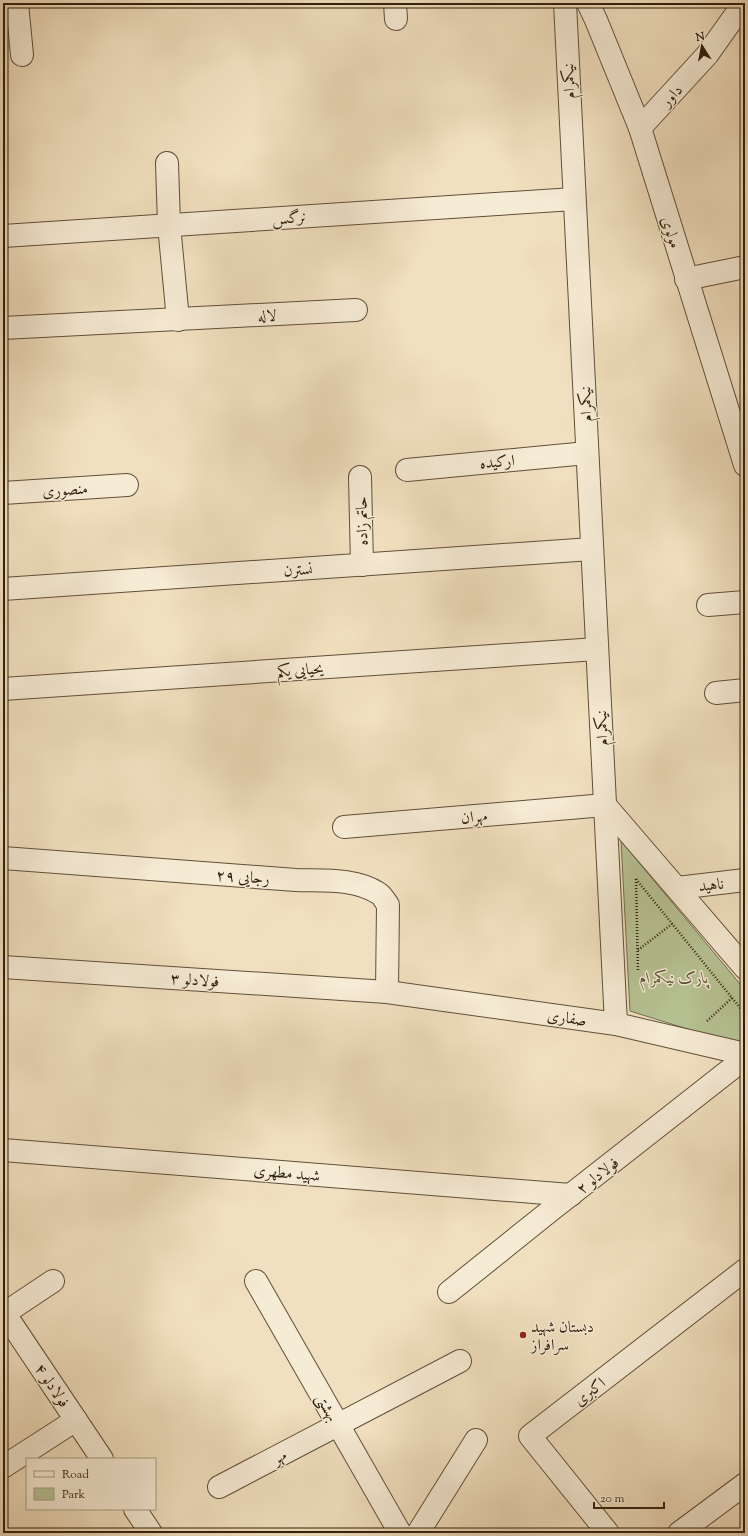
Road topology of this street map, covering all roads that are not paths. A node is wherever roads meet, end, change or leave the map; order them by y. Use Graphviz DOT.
graph roads {
  1 [pos="17,3"];
  2 [pos="565,3"];
  3 [pos="588,3"];
  4 [pos="744,3"];
  5 [pos="22,55"];
  6 [pos="640,128"];
  7 [pos="167,163"];
  8 [pos="574,199"];
  9 [pos="170,225"];
  10 [pos="3,236"];
  11 [pos="745,267"];
  12 [pos="686,279"];
  13 [pos="356,310"];
  14 [pos="178,320"];
  15 [pos="3,328"];
  16 [pos="587,453"];
  17 [pos="745,465"];
  18 [pos="407,470"];
  19 [pos="360,477"];
  20 [pos="126,485"];
  21 [pos="3,493"];
  22 [pos="592,549"];
  23 [pos="362,565"];
  24 [pos="3,589"];
  25 [pos="745,602"];
  26 [pos="708,605"];
  27 [pos="597,649"];
  28 [pos="3,689"];
  29 [pos="745,690"];
  30 [pos="716,693"];
  31 [pos="605,805"];
  32 [pos="344,827"];
  33 [pos="3,858"];
  34 [pos="745,880"];
  35 [pos="677,888"];
  36 [pos="3,967"];
  37 [pos="745,968"];
  38 [pos="387,992"];
  39 [pos="616,1024"];
  40 [pos="745,1054"];
  41 [pos="745,1058"];
  42 [pos="3,1150"];
  43 [pos="571,1195"];
  44 [pos="745,1270"];
  45 [pos="53,1281"];
  46 [pos="256,1282"];
  47 [pos="449,1292"];
  48 [pos="4,1312"];
  49 [pos="460,1361"];
  50 [pos="76,1420"];
  51 [pos="338,1424"];
  52 [pos="476,1440"];
  53 [pos="101,1458"];
  54 [pos="3,1467"];
  55 [pos="745,1484"];
  56 [pos="219,1487"];
  57 [pos="136,1510"];
  58 [pos="151,1533"];
  59 [pos="400,1533"];
  60 [pos="418,1533"];
  61 [pos="608,1533"];
  62 [pos="679,1533"];
  1 -- 5 [label="street"];
  2 -- 8 [label="street, نیکمرام"];
  3 -- 6 [label="street, مولوی"];
  4 -- 6 [label="street, داور"];
  6 -- 12 [label="street, مولوی"];
  7 -- 9 [label="street"];
  8 -- 9 [label="street, نرگس"];
  8 -- 16 [label="street, نیکمرام"];
  9 -- 10 [label="street, نرگس"];
  9 -- 14 [label="street"];
  11 -- 12 [label="street"];
  12 -- 17 [label="street, مولوی"];
  13 -- 14 [label="street, لاله"];
  14 -- 15 [label="street, لاله"];
  16 -- 18 [label="street, ارکیده"];
  16 -- 22 [label="street, نیکمرام"];
  19 -- 23 [label="street, حاتم زاده"];
  20 -- 21 [label="street, منصوری"];
  22 -- 23 [label="street, نسترن"];
  22 -- 27 [label="street, نیکمرام"];
  23 -- 24 [label="street, نسترن"];
  25 -- 26 [label="street"];
  27 -- 28 [label="street, یحیایی یکم"];
  27 -- 31 [label="street, نیکمرام"];
  29 -- 30 [label="street"];
  31 -- 32 [label="street, مهران"];
  31 -- 35 [label="street"];
  31 -- 39 [label="street, نیکمرام"];
  33 -- 38 [label="street, رجایی ۲۹"];
  34 -- 35 [label="street, ناهید"];
  35 -- 37 [label="street"];
  36 -- 38 [label="street, فولادلو ۳"];
  38 -- 39 [label="street, صفاری"];
  39 -- 40 [label="street, صفاری"];
  41 -- 43 [label="street, فولادلو ۲"];
  42 -- 43 [label="street, شهید مطهری"];
  43 -- 47 [label="street, فولادلو ۲"];
  44 -- 61 [label="street, اکبری"];
  45 -- 48 [label="street"];
  46 -- 51 [label="street, بهشتی"];
  48 -- 50 [label="street, فولادلو ۴"];
  49 -- 51 [label="street, مهر"];
  50 -- 53 [label="street, فولادلو ۴"];
  50 -- 54 [label="street"];
  51 -- 56 [label="street, مهر"];
  51 -- 59 [label="street, بهشتی"];
  52 -- 60 [label="street"];
  55 -- 62 [label="street"];
  57 -- 58 [label="street"];
}
